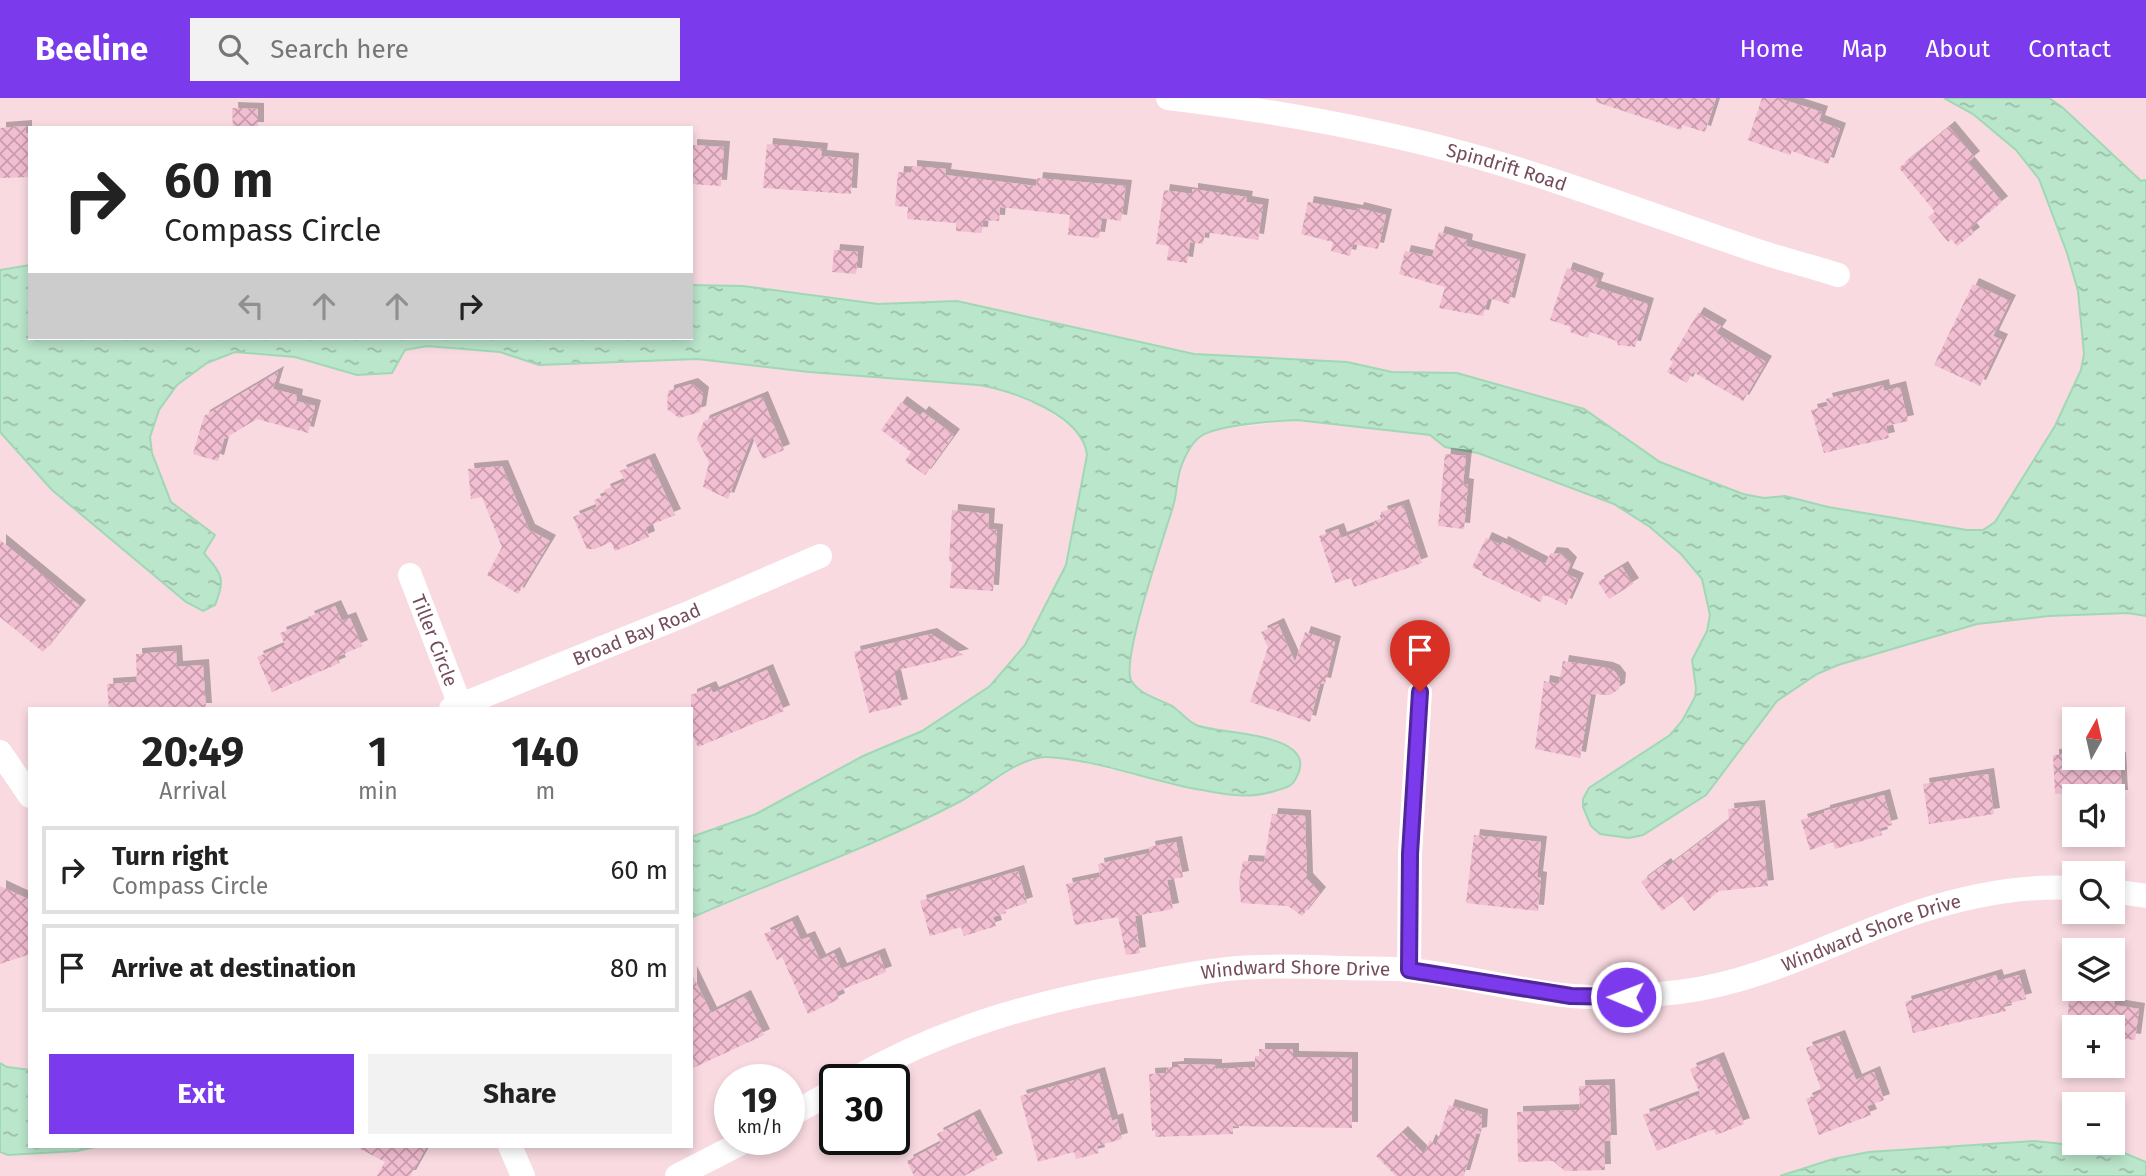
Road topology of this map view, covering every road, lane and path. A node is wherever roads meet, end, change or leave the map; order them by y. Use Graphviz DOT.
graph roads {
  1 [pos="1168,98"];
  2 [pos="1838,275"];
  3 [pos="820,556"];
  4 [pos="410,575"];
  5 [pos="1420,692"];
  6 [pos="456,707"];
  7 [pos="0,752"];
  8 [pos="28,793"];
  9 [pos="2062,889"];
  10 [pos="2125,893"];
  11 [pos="2146,896"];
  12 [pos="1409,970"];
  13 [pos="879,1064"];
  14 [pos="511,1148"];
  15 [pos="718,1155"];
  16 [pos="523,1176"];
  17 [pos="677,1176"];
  1 -- 2 [label="street, Spindrift Road"];
  3 -- 6 [label="street, Broad Bay Road"];
  4 -- 6 [label="street, Tiller Circle"];
  5 -- 12 [label="street"];
  7 -- 8 [label="street"];
  9 -- 12 [label="street, Windward Shore Drive"];
  10 -- 11 [label="street"];
  12 -- 13 [label="street, Windward Shore Drive"];
  14 -- 16 [label="street"];
  15 -- 17 [label="street"];
}
